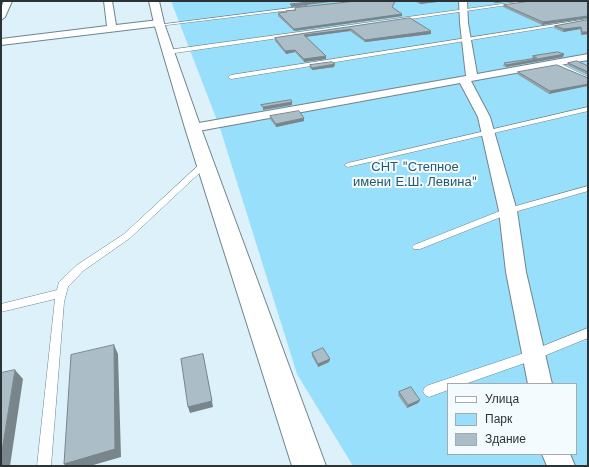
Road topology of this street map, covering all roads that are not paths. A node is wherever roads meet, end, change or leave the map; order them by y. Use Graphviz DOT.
graph roads {
  1 [pos="8,1"];
  2 [pos="108,1"];
  3 [pos="154,1"];
  4 [pos="533,1"];
  5 [pos="314,6"];
  6 [pos="463,6"];
  7 [pos="1,17"];
  8 [pos="588,20"];
  9 [pos="159,24"];
  10 [pos="112,29"];
  11 [pos="466,40"];
  12 [pos="1,42"];
  13 [pos="168,52"];
  14 [pos="588,57"];
  15 [pos="555,63"];
  16 [pos="231,77"];
  17 [pos="468,79"];
  18 [pos="588,79"];
  19 [pos="588,109"];
  20 [pos="193,128"];
  21 [pos="488,132"];
  22 [pos="205,164"];
  23 [pos="348,165"];
  24 [pos="588,188"];
  25 [pos="508,211"];
  26 [pos="417,247"];
  27 [pos="61,293"];
  28 [pos="1,308"];
  29 [pos="588,333"];
  30 [pos="535,354"];
  31 [pos="452,383"];
  32 [pos="540,383"];
  33 [pos="447,385"];
  34 [pos="430,391"];
  35 [pos="556,455"];
  36 [pos="305,465"];
  37 [pos="44,466"];
  38 [pos="561,466"];
  1 -- 7 [label="street"];
  2 -- 10 [label="street"];
  3 -- 9 [label="street"];
  4 -- 6 [label="lane"];
  5 -- 9 [label="lane"];
  6 -- 11 [label="street"];
  6 -- 13 [label="lane"];
  8 -- 11 [label="lane"];
  9 -- 10 [label="street"];
  9 -- 13 [label="street"];
  10 -- 12 [label="street"];
  11 -- 16 [label="lane"];
  11 -- 17 [label="street"];
  13 -- 20 [label="street"];
  14 -- 15 [label="street"];
  15 -- 17 [label="street"];
  15 -- 18 [label="lane"];
  17 -- 20 [label="street"];
  17 -- 21 [label="street"];
  19 -- 21 [label="lane"];
  20 -- 22 [label="street"];
  21 -- 23 [label="lane"];
  21 -- 25 [label="street"];
  22 -- 27 [label="lane"];
  22 -- 36 [label="street"];
  24 -- 25 [label="lane"];
  25 -- 26 [label="lane"];
  25 -- 30 [label="street"];
  27 -- 28 [label="lane"];
  27 -- 37 [label="lane"];
  29 -- 30 [label="lane"];
  30 -- 31 [label="lane"];
  30 -- 32 [label="street"];
  33 -- 34 [label="lane"];
  35 -- 38 [label="street"];
}
